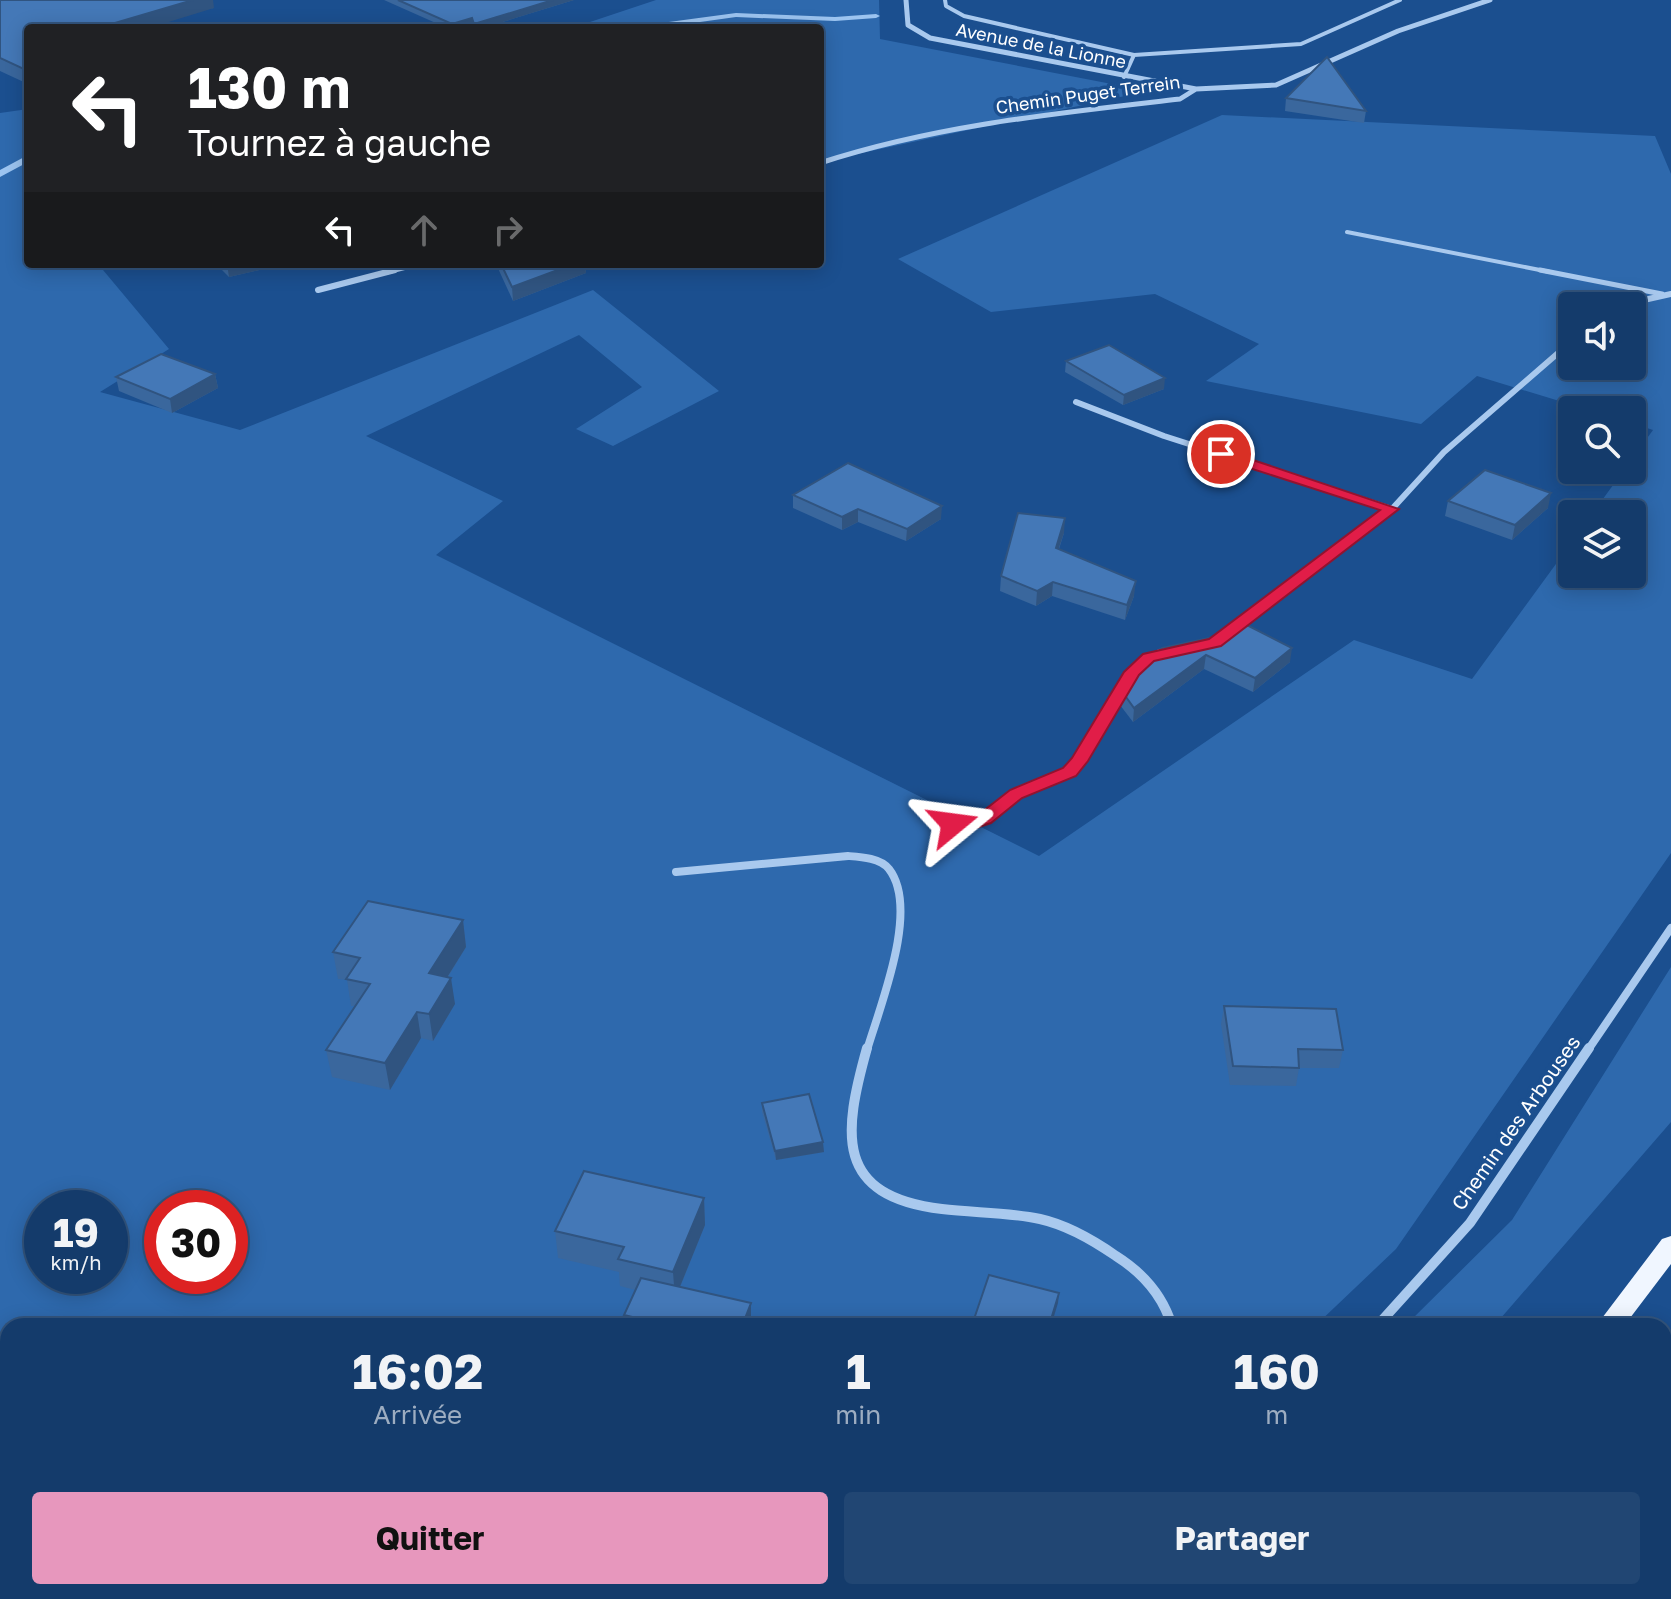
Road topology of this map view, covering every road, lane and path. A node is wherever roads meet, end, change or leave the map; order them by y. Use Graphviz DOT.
graph roads {
  1 [pos="906,0"];
  2 [pos="945,0"];
  3 [pos="1400,0"];
  4 [pos="1490,0"];
  5 [pos="1134,55"];
  6 [pos="1124,77"];
  7 [pos="1196,89"];
  8 [pos="824,162"];
  9 [pos="1347,232"];
  10 [pos="403,268"];
  11 [pos="318,290"];
  12 [pos="1662,294"];
  13 [pos="1671,294"];
  14 [pos="1646,298"];
  15 [pos="1558,353"];
  16 [pos="1076,402"];
  17 [pos="1392,509"];
  18 [pos="1228,633"];
  19 [pos="1170,650"];
  20 [pos="953,824"];
  21 [pos="676,872"];
  22 [pos="1671,928"];
  23 [pos="1671,1246"];
  24 [pos="1169,1318"];
  25 [pos="1384,1318"];
  26 [pos="1615,1318"];
  1 -- 6 [label="street, Avenue de la Lionne"];
  2 -- 5 [label="lane"];
  3 -- 5 [label="lane"];
  4 -- 7 [label="street, Chemin Puget Terrein"];
  5 -- 6 [label="lane"];
  6 -- 7 [label="street, Avenue de la Lionne"];
  7 -- 8 [label="street, Chemin Puget Terrein"];
  9 -- 12 [label="lane"];
  10 -- 11 [label="street"];
  12 -- 13 [label="street"];
  12 -- 14 [label="street"];
  15 -- 17 [label="street"];
  16 -- 17 [label="street"];
  17 -- 18 [label="street"];
  19 -- 20 [label="street"];
  21 -- 24 [label="street"];
  22 -- 25 [label="street, Chemin des Arbouses"];
  23 -- 26 [label="main road"];
}
